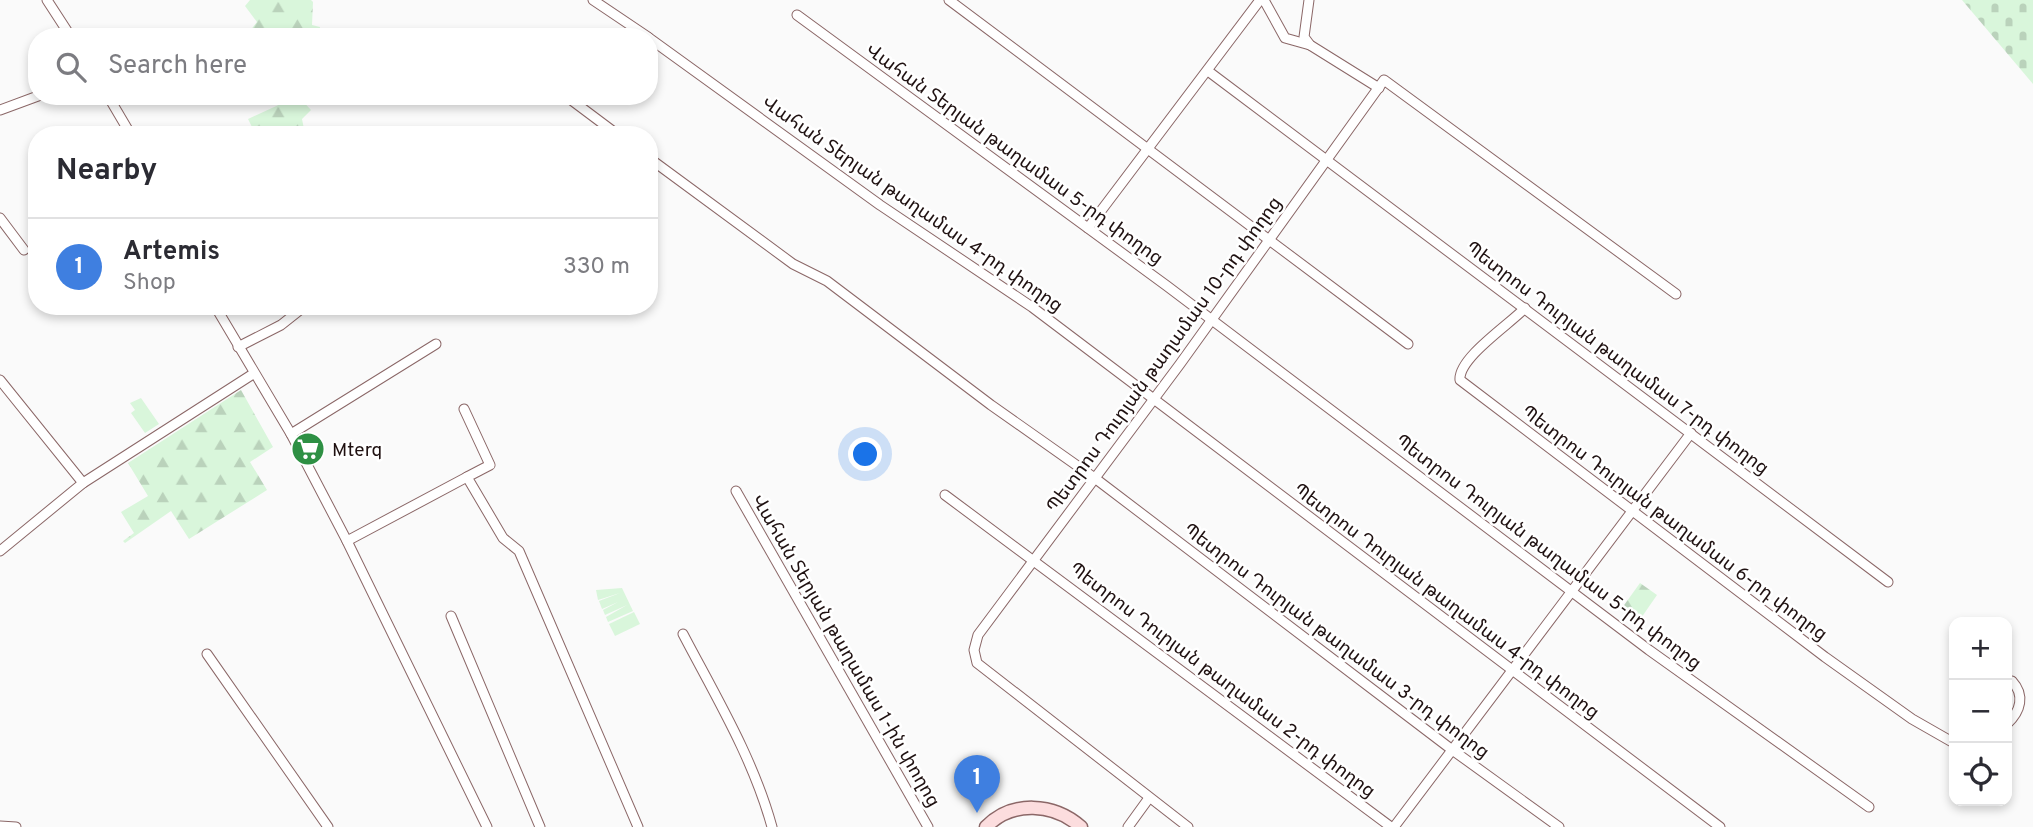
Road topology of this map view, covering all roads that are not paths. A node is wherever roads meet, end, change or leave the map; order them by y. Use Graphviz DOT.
graph roads {
  1 [pos="47,0"];
  2 [pos="593,0"];
  3 [pos="949,0"];
  4 [pos="1262,0"];
  5 [pos="1309,0"];
  6 [pos="797,15"];
  7 [pos="65,28"];
  8 [pos="635,28"];
  9 [pos="658,44"];
  10 [pos="1310,45"];
  11 [pos="1208,71"];
  12 [pos="1381,84"];
  13 [pos="28,100"];
  14 [pos="113,105"];
  15 [pos="578,105"];
  16 [pos="0,110"];
  17 [pos="126,126"];
  18 [pos="606,126"];
  19 [pos="1148,148"];
  20 [pos="1327,160"];
  21 [pos="658,165"];
  22 [pos="0,218"];
  23 [pos="1088,228"];
  24 [pos="1270,239"];
  25 [pos="24,250"];
  26 [pos="1675,294"];
  27 [pos="1525,308"];
  28 [pos="220,315"];
  29 [pos="294,315"];
  30 [pos="1210,321"];
  31 [pos="436,344"];
  32 [pos="1408,344"];
  33 [pos="238,347"];
  34 [pos="253,374"];
  35 [pos="0,380"];
  36 [pos="1153,401"];
  37 [pos="464,409"];
  38 [pos="1691,433"];
  39 [pos="290,434"];
  40 [pos="467,477"];
  41 [pos="1096,479"];
  42 [pos="83,483"];
  43 [pos="736,491"];
  44 [pos="945,495"];
  45 [pos="1632,512"];
  46 [pos="347,541"];
  47 [pos="0,551"];
  48 [pos="1034,559"];
  49 [pos="1888,582"];
  50 [pos="1571,591"];
  51 [pos="451,616"];
  52 [pos="683,634"];
  53 [pos="207,654"];
  54 [pos="1510,670"];
  55 [pos="2012,681"];
  56 [pos="2012,715"];
  57 [pos="1949,740"];
  58 [pos="1451,749"];
  59 [pos="1149,798"];
  60 [pos="1869,807"];
  61 [pos="0,826"];
  62 [pos="16,827"];
  63 [pos="328,827"];
  64 [pos="487,827"];
  65 [pos="540,827"];
  66 [pos="638,827"];
  67 [pos="772,827"];
  68 [pos="928,827"];
  69 [pos="986,827"];
  70 [pos="1081,827"];
  71 [pos="1128,827"];
  72 [pos="1188,827"];
  73 [pos="1392,827"];
  74 [pos="1559,827"];
  75 [pos="1720,827"];
  1 -- 7 [label="street"];
  2 -- 8 [label="street, Վահան Տերյան թաղամաս 4-րդ փողոց"];
  3 -- 19 [label="street"];
  4 -- 10 [label="street"];
  4 -- 11 [label="street"];
  5 -- 10 [label="street"];
  6 -- 23 [label="street, Վահան Տերյան թաղամաս 5-րդ փողոց"];
  9 -- 36 [label="street, Վահան Տերյան թաղամաս 4-րդ փողոց"];
  10 -- 12 [label="street"];
  11 -- 19 [label="street"];
  11 -- 20 [label="street, Պետրոս Դուրյան թաղամաս 7-րդ փողոց"];
  12 -- 20 [label="street, Պետրոս Դուրյան թաղամաս 10-րդ փողոց"];
  12 -- 26 [label="street"];
  13 -- 16 [label="street"];
  14 -- 17 [label="street"];
  15 -- 18 [label="street"];
  19 -- 23 [label="street"];
  19 -- 24 [label="street"];
  20 -- 24 [label="street, Պետրոս Դուրյան թաղամաս 10-րդ փողոց"];
  20 -- 27 [label="street, Պետրոս Դուրյան թաղամաս 7-րդ փողոց"];
  21 -- 41 [label="street, Պետրոս Դուրյան թաղամաս 3-րդ փողոց"];
  22 -- 25 [label="street"];
  23 -- 30 [label="street, Վահան Տերյան թաղամաս 5-րդ փողոց"];
  24 -- 30 [label="street, Պետրոս Դուրյան թաղամաս 10-րդ փողոց"];
  24 -- 32 [label="street"];
  27 -- 38 [label="street, Պետրոս Դուրյան թաղամաս 7-րդ փողոց"];
  27 -- 45 [label="street, Պետրոս Դուրյան թաղամաս 6-րդ փողոց"];
  28 -- 33 [label="street"];
  29 -- 33 [label="street"];
  30 -- 36 [label="street, Պետրոս Դուրյան թաղամաս 10-րդ փողոց"];
  30 -- 50 [label="street, Պետրոս Դուրյան թաղամաս 5-րդ փողոց"];
  31 -- 39 [label="street"];
  33 -- 34 [label="street"];
  34 -- 39 [label="street"];
  34 -- 42 [label="street"];
  35 -- 42 [label="street"];
  36 -- 41 [label="street, Պետրոս Դուրյան թաղամաս 10-րդ փողոց"];
  36 -- 54 [label="street, Պետրոս Դուրյան թաղամաս 4-րդ փողոց"];
  37 -- 40 [label="street"];
  38 -- 45 [label="street"];
  38 -- 49 [label="street, Պետրոս Դուրյան թաղամաս 7-րդ փողոց"];
  39 -- 46 [label="street"];
  40 -- 46 [label="street"];
  40 -- 66 [label="street"];
  41 -- 48 [label="street, Պետրոս Դուրյան թաղամաս 10-րդ փողոց"];
  41 -- 58 [label="street, Պետրոս Դուրյան թաղամաս 3-րդ փողոց"];
  42 -- 47 [label="street"];
  43 -- 68 [label="street, Վահան Տերյան թաղամաս 1-ին փողոց"];
  44 -- 48 [label="street, Պետրոս Դուրյան թաղամաս 2-րդ փողոց"];
  45 -- 50 [label="street"];
  45 -- 57 [label="street, Պետրոս Դուրյան թաղամաս 6-րդ փողոց"];
  46 -- 64 [label="street"];
  48 -- 59 [label="street, Պետրոս Դուրյան թաղամաս 10-րդ փողոց"];
  48 -- 73 [label="street, Պետրոս Դուրյան թաղամաս 2-րդ փողոց"];
  50 -- 54 [label="street"];
  50 -- 60 [label="street, Պետրոս Դուրյան թաղամաս 5-րդ փողոց"];
  51 -- 65 [label="street"];
  52 -- 67 [label="street"];
  53 -- 63 [label="street"];
  54 -- 58 [label="street"];
  54 -- 75 [label="street, Պետրոս Դուրյան թաղամաս 4-րդ փողոց"];
  55 -- 56 [label="street"];
  58 -- 73 [label="street"];
  58 -- 74 [label="street, Պետրոս Դուրյան թաղամաս 3-րդ փողոց"];
  59 -- 71 [label="street"];
  59 -- 72 [label="street"];
  61 -- 62 [label="street"];
  69 -- 70 [label="main road"];
}
